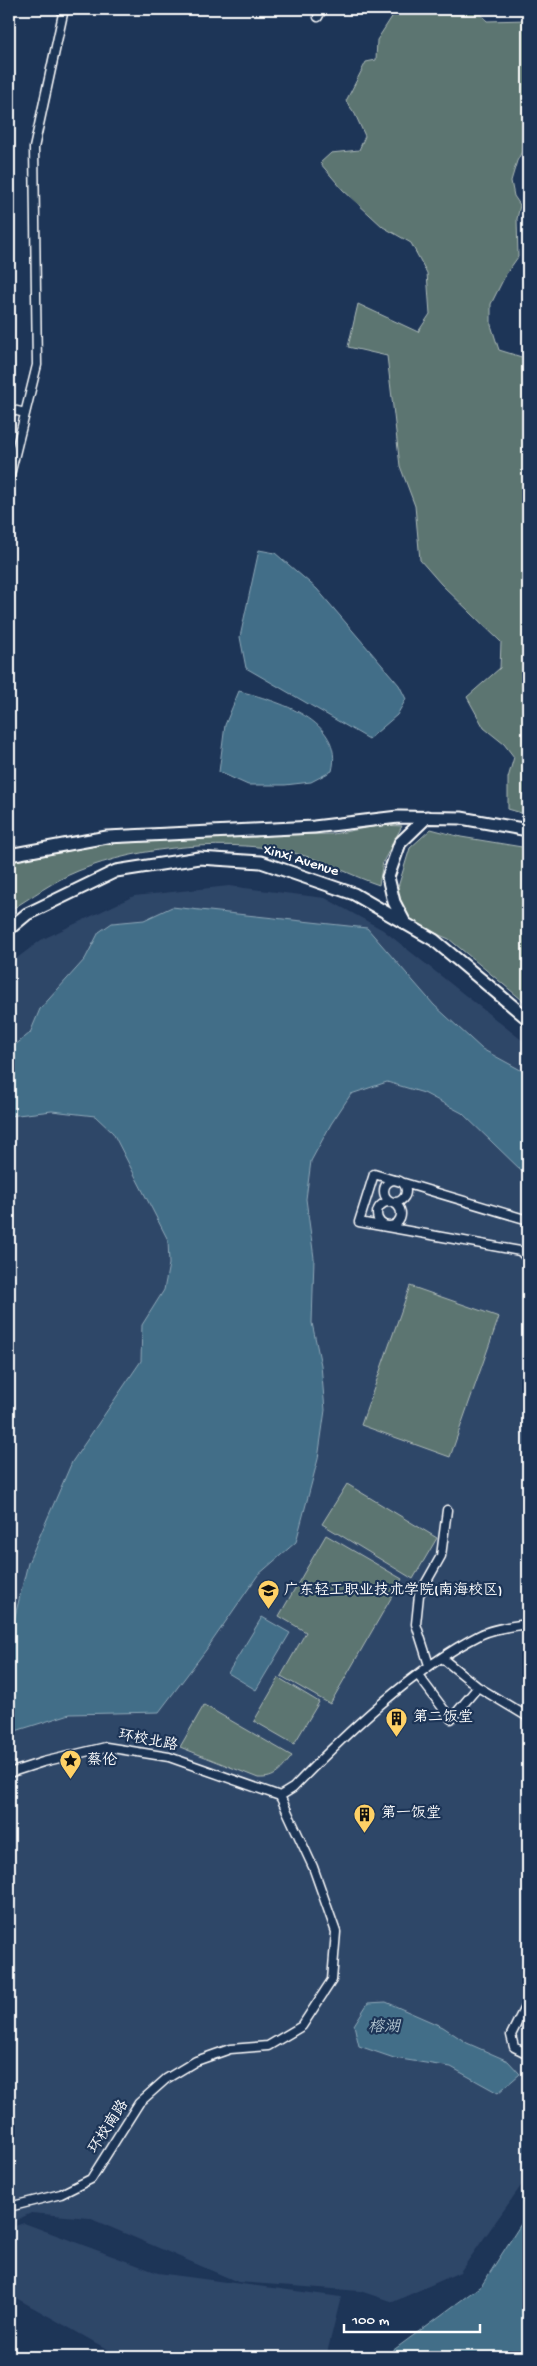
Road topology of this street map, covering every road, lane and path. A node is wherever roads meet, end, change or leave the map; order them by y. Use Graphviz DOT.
graph roads {
  1 [pos="64,9"];
  2 [pos="322,9"];
  3 [pos="318,17"];
  4 [pos="9,410"];
  5 [pos="25,413"];
  6 [pos="9,479"];
  7 [pos="427,817"];
  8 [pos="528,830"];
  9 [pos="9,854"];
  10 [pos="406,924"];
  11 [pos="9,929"];
  12 [pos="528,1019"];
  13 [pos="398,1181"];
  14 [pos="392,1202"];
  15 [pos="528,1220"];
  16 [pos="385,1226"];
  17 [pos="528,1259"];
  18 [pos="9,1366"];
  19 [pos="9,1407"];
  20 [pos="447,1510"];
  21 [pos="528,1624"];
  22 [pos="442,1658"];
  23 [pos="429,1665"];
  24 [pos="418,1675"];
  25 [pos="478,1687"];
  26 [pos="528,1717"];
  27 [pos="9,1773"];
  28 [pos="280,1796"];
  29 [pos="528,2001"];
  30 [pos="528,2054"];
  31 [pos="9,2206"];
  1 -- 5 [label="street"];
  2 -- 3 [label="street"];
  4 -- 5 [label="street"];
  5 -- 6 [label="street"];
  7 -- 8 [label="main road, Xinxi Avenue"];
  7 -- 9 [label="main road, Xinxi Avenue"];
  7 -- 10 [label="main road"];
  10 -- 11 [label="main road, Xinxi Avenue"];
  10 -- 12 [label="main road, Xinxi Avenue"];
  13 -- 14 [label="street"];
  13 -- 14 [label="street"];
  13 -- 15 [label="street"];
  13 -- 16 [label="street"];
  14 -- 16 [label="street"];
  14 -- 16 [label="street"];
  16 -- 17 [label="street"];
  18 -- 19 [label="street"];
  20 -- 23 [label="street"];
  21 -- 22 [label="street"];
  22 -- 23 [label="street"];
  22 -- 25 [label="street"];
  23 -- 24 [label="street"];
  24 -- 25 [label="street"];
  24 -- 28 [label="street"];
  25 -- 26 [label="street"];
  27 -- 28 [label="street, 环校北路"];
  28 -- 31 [label="street, 环校南路"];
  29 -- 30 [label="street"];
}
